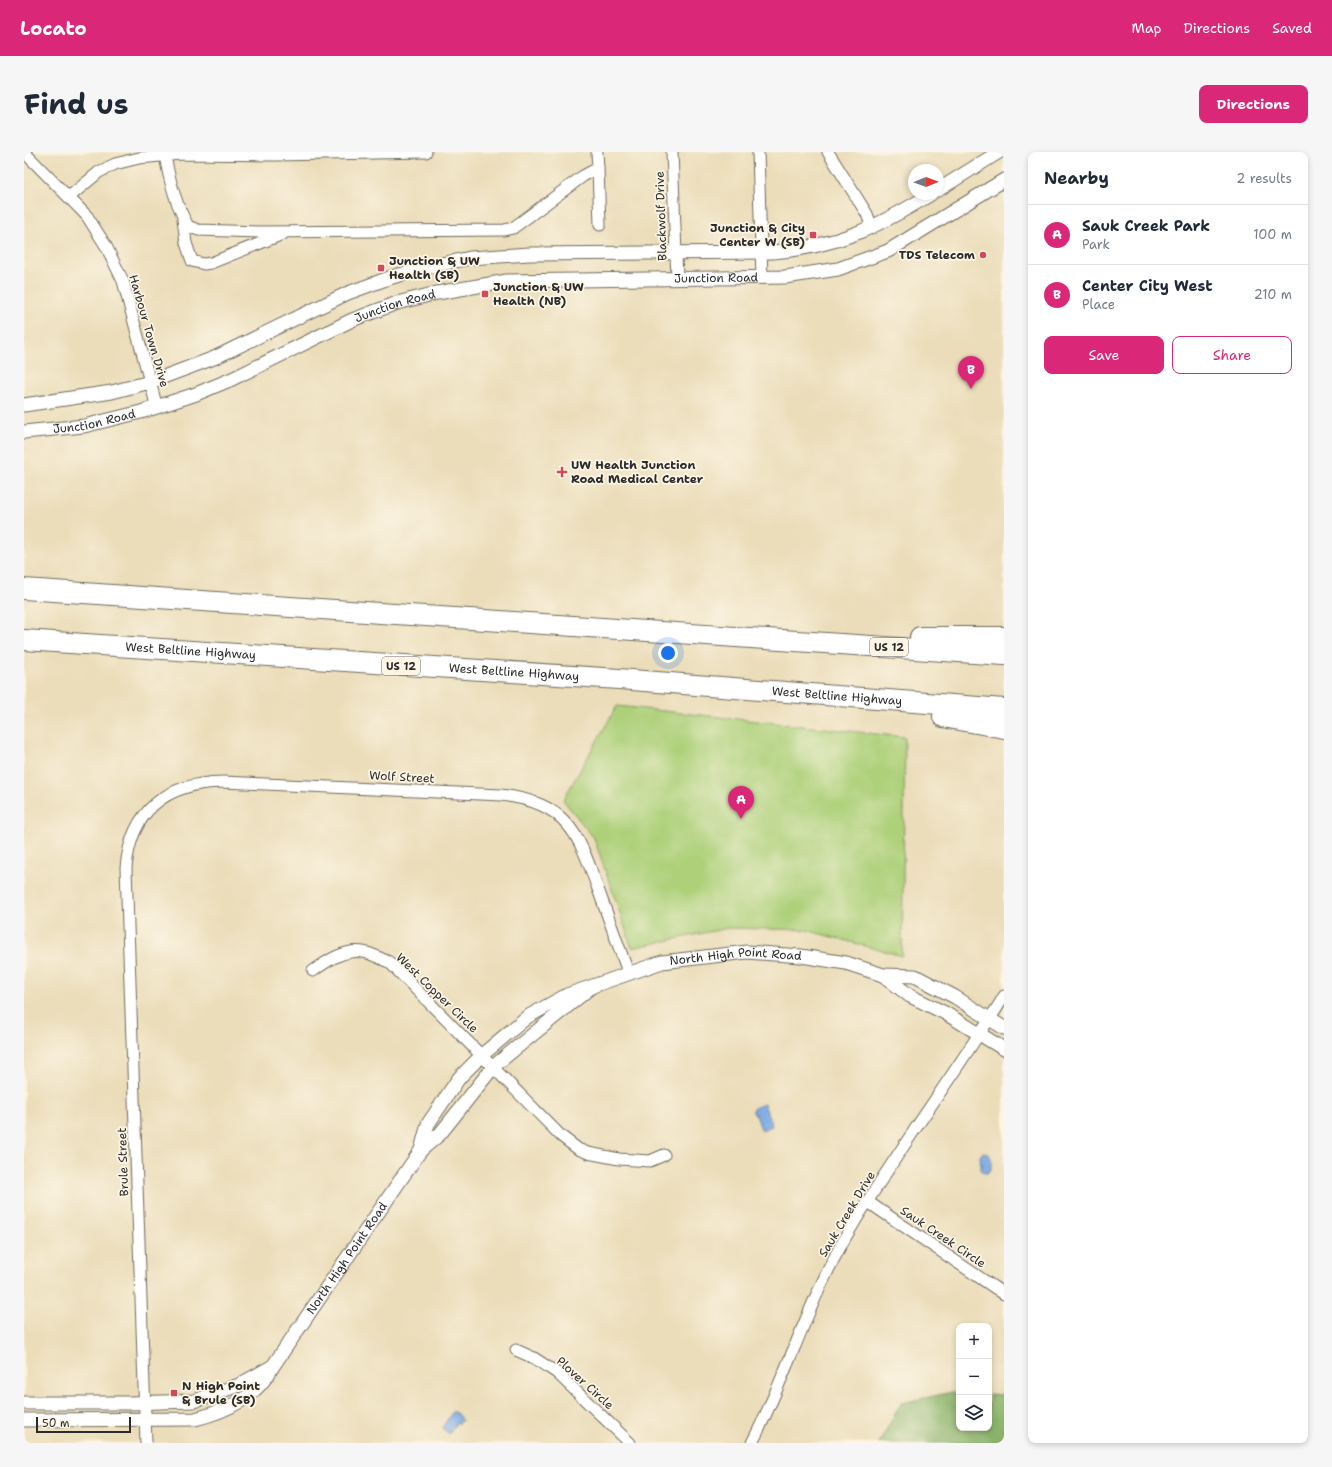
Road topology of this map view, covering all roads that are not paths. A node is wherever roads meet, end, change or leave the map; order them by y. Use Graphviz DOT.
graph roads {
  1 [pos="24,152"];
  2 [pos="426,152"];
  3 [pos="597,152"];
  4 [pos="672,152"];
  5 [pos="758,152"];
  6 [pos="828,152"];
  7 [pos="999,152"];
  8 [pos="181,153"];
  9 [pos="165,155"];
  10 [pos="598,168"];
  11 [pos="1004,180"];
  12 [pos="944,186"];
  13 [pos="69,198"];
  14 [pos="921,200"];
  15 [pos="182,216"];
  16 [pos="600,225"];
  17 [pos="872,228"];
  18 [pos="289,231"];
  19 [pos="761,251"];
  20 [pos="675,252"];
  21 [pos="762,278"];
  22 [pos="676,279"];
  23 [pos="150,382"];
  24 [pos="24,405"];
  25 [pos="157,408"];
  26 [pos="24,432"];
  27 [pos="24,589"];
  28 [pos="1004,637"];
  29 [pos="774,639"];
  30 [pos="24,640"];
  31 [pos="1004,655"];
  32 [pos="779,692"];
  33 [pos="1004,709"];
  34 [pos="1004,728"];
  35 [pos="126,880"];
  36 [pos="313,971"];
  37 [pos="628,972"];
  38 [pos="883,975"];
  39 [pos="590,988"];
  40 [pos="1004,996"];
  41 [pos="990,1018"];
  42 [pos="1004,1028"];
  43 [pos="979,1034"];
  44 [pos="1004,1049"];
  45 [pos="482,1055"];
  46 [pos="494,1066"];
  47 [pos="421,1150"];
  48 [pos="664,1155"];
  49 [pos="868,1202"];
  50 [pos="1004,1294"];
  51 [pos="516,1350"];
  52 [pos="273,1366"];
  53 [pos="24,1403"];
  54 [pos="144,1403"];
  55 [pos="24,1420"];
  56 [pos="145,1420"];
  57 [pos="146,1443"];
  58 [pos="630,1443"];
  59 [pos="752,1443"];
  1 -- 13 [label="street, Harbour Town Drive"];
  2 -- 8 [label="street"];
  3 -- 10 [label="street"];
  4 -- 20 [label="street, Blackwolf Drive"];
  5 -- 19 [label="street"];
  6 -- 17 [label="street"];
  7 -- 12 [label="street"];
  8 -- 9 [label="street"];
  9 -- 13 [label="street"];
  9 -- 15 [label="street"];
  10 -- 16 [label="street"];
  10 -- 18 [label="street"];
  11 -- 21 [label="street, Junction Road"];
  13 -- 23 [label="street, Harbour Town Drive"];
  14 -- 17 [label="street"];
  15 -- 18 [label="street"];
  15 -- 18 [label="street"];
  17 -- 19 [label="street"];
  19 -- 20 [label="street"];
  19 -- 21 [label="street"];
  20 -- 22 [label="street, Blackwolf Drive"];
  20 -- 23 [label="street"];
  21 -- 22 [label="street, Junction Road"];
  22 -- 25 [label="street, Junction Road"];
  23 -- 24 [label="street"];
  23 -- 25 [label="street, Harbour Town Drive"];
  25 -- 26 [label="street, Junction Road"];
  27 -- 29 [label="highway, US 12"];
  28 -- 29 [label="highway"];
  29 -- 31 [label="highway, US 12"];
  30 -- 32 [label="highway, West Beltline Highway / US 12"];
  32 -- 33 [label="highway, West Beltline Highway / US 12"];
  32 -- 34 [label="highway"];
  35 -- 37 [label="street, Wolf Street"];
  35 -- 54 [label="street, Brule Street"];
  36 -- 45 [label="street, West Copper Circle"];
  37 -- 38 [label="street, North High Point Road"];
  37 -- 39 [label="street, North High Point Road"];
  38 -- 41 [label="street, North High Point Road"];
  38 -- 43 [label="street, North High Point Road"];
  39 -- 45 [label="street, North High Point Road"];
  39 -- 46 [label="street, North High Point Road"];
  40 -- 41 [label="street, Sauk Creek Drive"];
  41 -- 42 [label="street, North High Point Road"];
  41 -- 43 [label="street, Sauk Creek Drive"];
  43 -- 44 [label="street, North High Point Road"];
  43 -- 49 [label="street, Sauk Creek Drive"];
  45 -- 46 [label="street, West Copper Circle"];
  45 -- 47 [label="street, North High Point Road"];
  46 -- 47 [label="street, North High Point Road"];
  46 -- 48 [label="street, West Copper Circle"];
  47 -- 52 [label="street, North High Point Road"];
  49 -- 50 [label="street, Sauk Creek Circle"];
  49 -- 59 [label="street, Sauk Creek Drive"];
  51 -- 58 [label="street, Plover Circle"];
  52 -- 54 [label="street, North High Point Road"];
  52 -- 56 [label="street, North High Point Road"];
  53 -- 54 [label="street, North High Point Road"];
  54 -- 56 [label="street, Brule Street"];
  55 -- 56 [label="street, North High Point Road"];
  56 -- 57 [label="street, Brule Street"];
}
